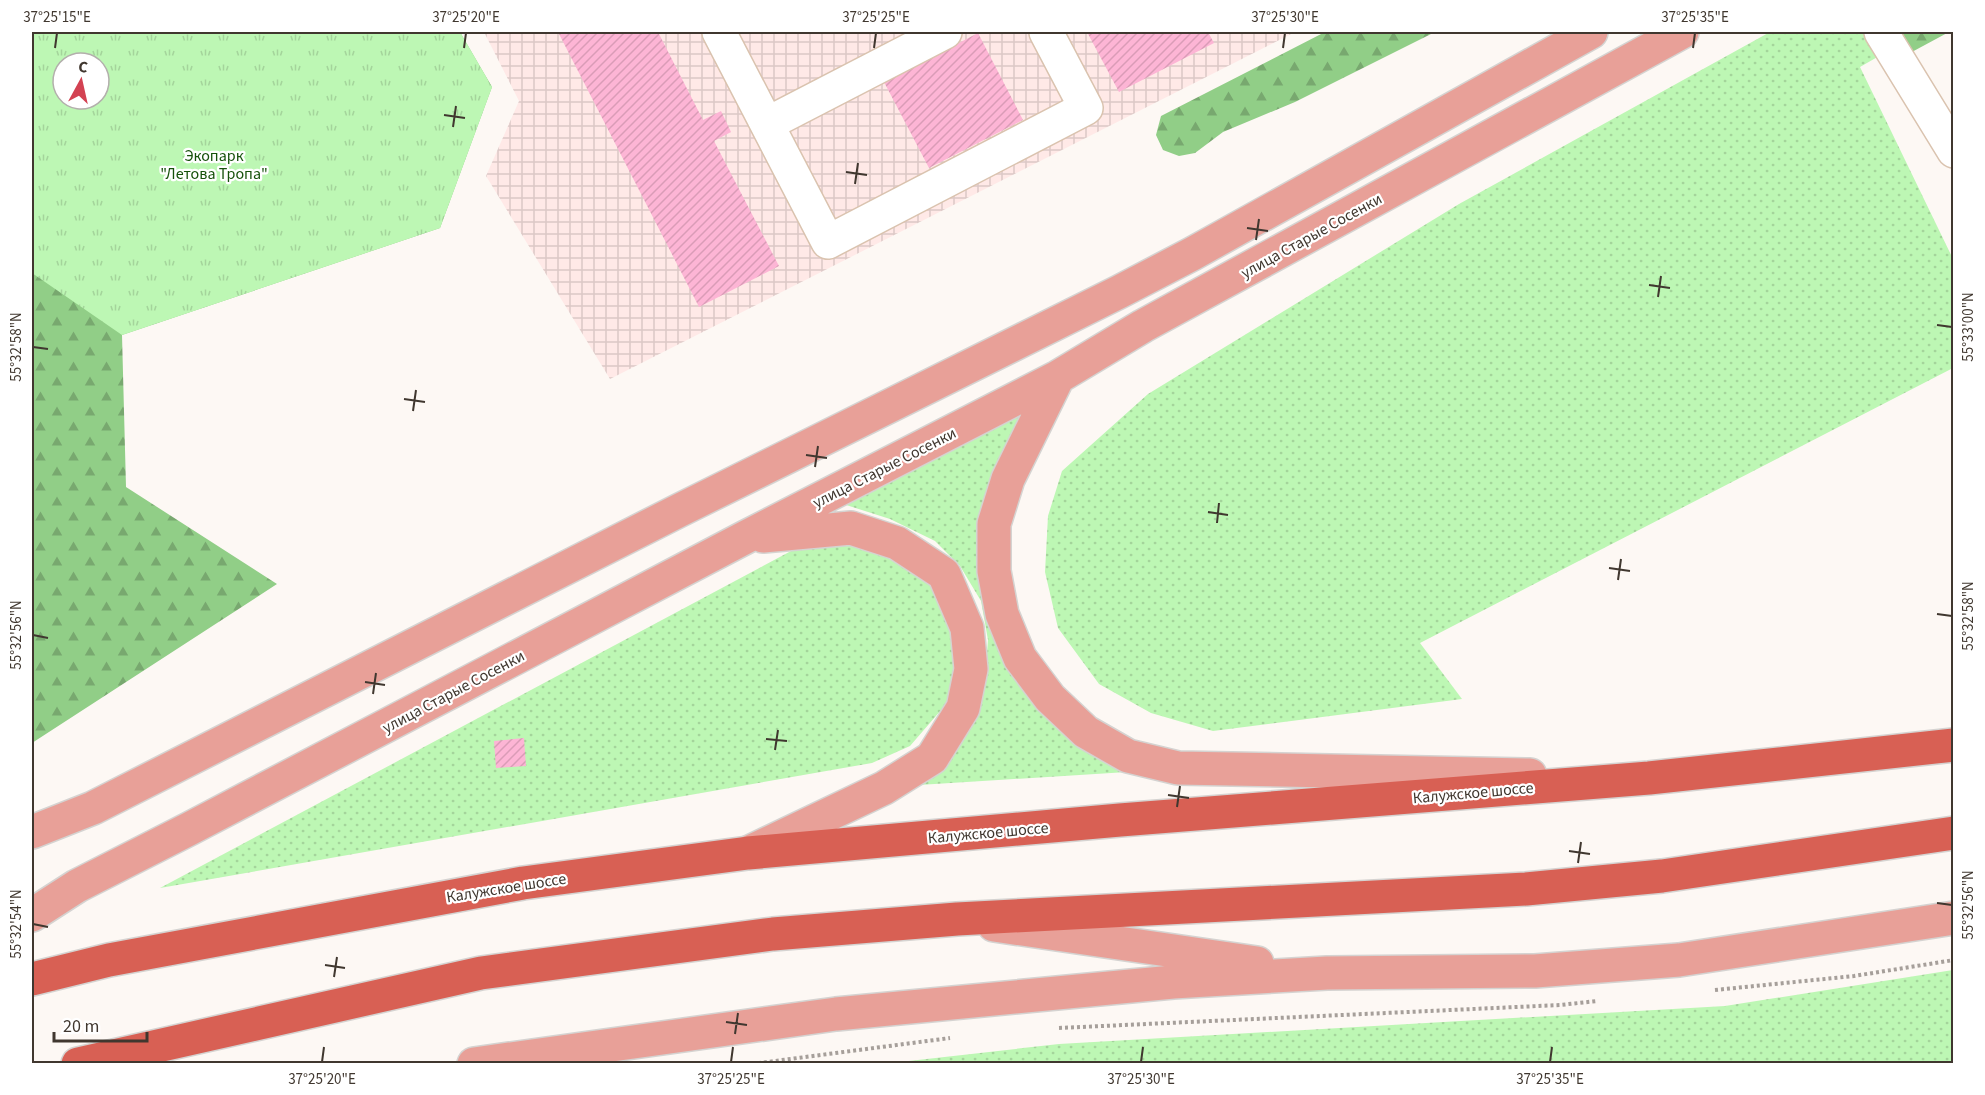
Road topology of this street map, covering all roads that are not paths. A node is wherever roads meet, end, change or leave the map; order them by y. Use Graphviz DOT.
graph roads {
  1 [pos="719,32"];
  2 [pos="945,32"];
  3 [pos="1046,32"];
  4 [pos="1591,32"];
  5 [pos="1682,32"];
  6 [pos="1881,32"];
  7 [pos="767,124"];
  8 [pos="1953,151"];
  9 [pos="1058,377"];
  10 [pos="746,537"];
  11 [pos="1953,745"];
  12 [pos="1649,778"];
  13 [pos="32,832"];
  14 [pos="1953,833"];
  15 [pos="748,854"];
  16 [pos="32,915"];
  17 [pos="1953,918"];
  18 [pos="957,919"];
  19 [pos="1327,973"];
  20 [pos="32,979"];
  21 [pos="78,1064"];
  22 [pos="474,1064"];
  1 -- 7 [label="lane"];
  2 -- 7 [label="lane"];
  3 -- 7 [label="lane"];
  4 -- 13 [label="main road"];
  5 -- 9 [label="main road, улица Старые Сосенки"];
  6 -- 8 [label="lane"];
  9 -- 10 [label="main road, улица Старые Сосенки"];
  9 -- 12 [label="main road"];
  10 -- 15 [label="main road"];
  10 -- 16 [label="main road, улица Старые Сосенки"];
  11 -- 12 [label="highway, Калужское шоссе"];
  12 -- 15 [label="highway, Калужское шоссе"];
  14 -- 18 [label="highway"];
  15 -- 20 [label="highway, Калужское шоссе"];
  17 -- 19 [label="main road"];
  18 -- 19 [label="main road"];
  18 -- 21 [label="highway"];
  19 -- 22 [label="main road"];
}
